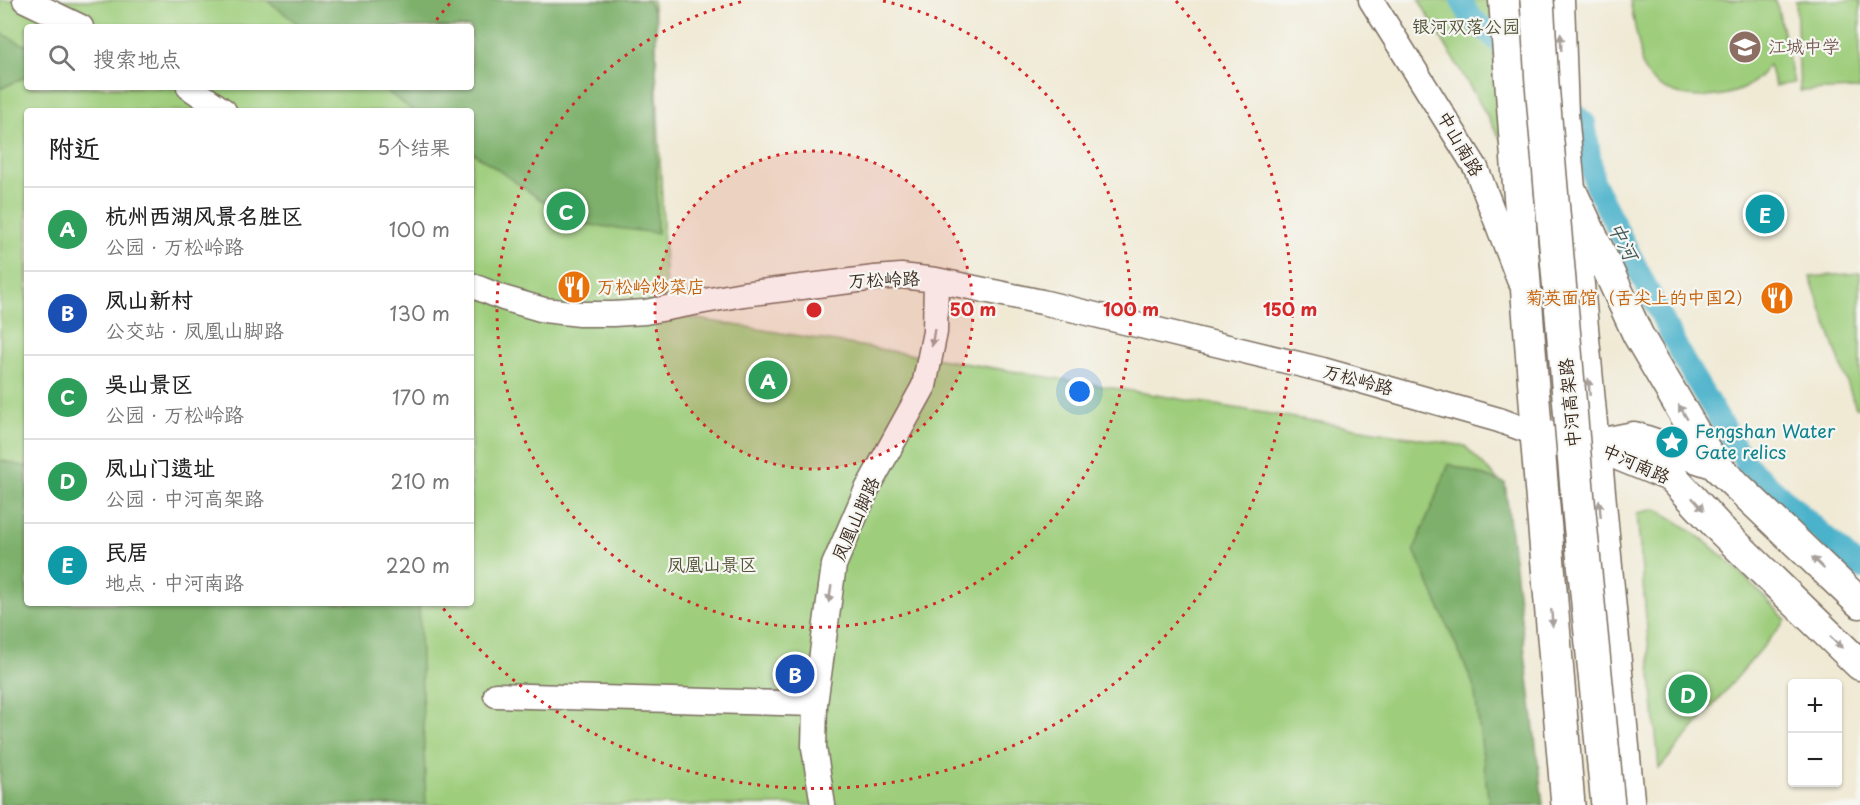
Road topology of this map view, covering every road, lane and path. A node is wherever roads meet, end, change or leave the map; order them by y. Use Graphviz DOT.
graph roads {
  1 [pos="26,0"];
  2 [pos="1371,0"];
  3 [pos="1504,0"];
  4 [pos="1521,0"];
  5 [pos="1537,0"];
  6 [pos="1559,0"];
  7 [pos="75,24"];
  8 [pos="193,90"];
  9 [pos="220,108"];
  10 [pos="1570,188"];
  11 [pos="936,279"];
  12 [pos="474,286"];
  13 [pos="1527,300"];
  14 [pos="1537,434"];
  15 [pos="1594,445"];
  16 [pos="1713,463"];
  17 [pos="1860,603"];
  18 [pos="1860,665"];
  19 [pos="496,695"];
  20 [pos="815,704"];
  21 [pos="823,805"];
  22 [pos="1568,805"];
  23 [pos="1591,805"];
  24 [pos="1608,805"];
  25 [pos="1628,805"];
  1 -- 7 [label="street"];
  2 -- 13 [label="street, 中山南路"];
  3 -- 13 [label="main road"];
  4 -- 23 [label="highway, 中河高架路"];
  5 -- 24 [label="highway, 中河高架路, bridge"];
  10 -- 6 [label="main road, 中河南路, one-way"];
  8 -- 9 [label="street"];
  15 -- 10 [label="main road, 中河南路, one-way"];
  16 -- 10 [label="main road, 中河南路, one-way"];
  11 -- 12 [label="street, 万松岭路"];
  11 -- 14 [label="street, 万松岭路"];
  11 -- 20 [label="street, 凤凰山脚路, one-way"];
  13 -- 14 [label="main road"];
  14 -- 15 [label="main road"];
  14 -- 22 [label="highway, one-way"];
  15 -- 16 [label="main road"];
  15 -- 18 [label="main road, 中河南路, one-way"];
  25 -- 15 [label="highway, one-way"];
  17 -- 16 [label="main road, 中河南路, one-way"];
  19 -- 20 [label="street"];
  20 -- 21 [label="street, 凤凰山脚路"];
}
